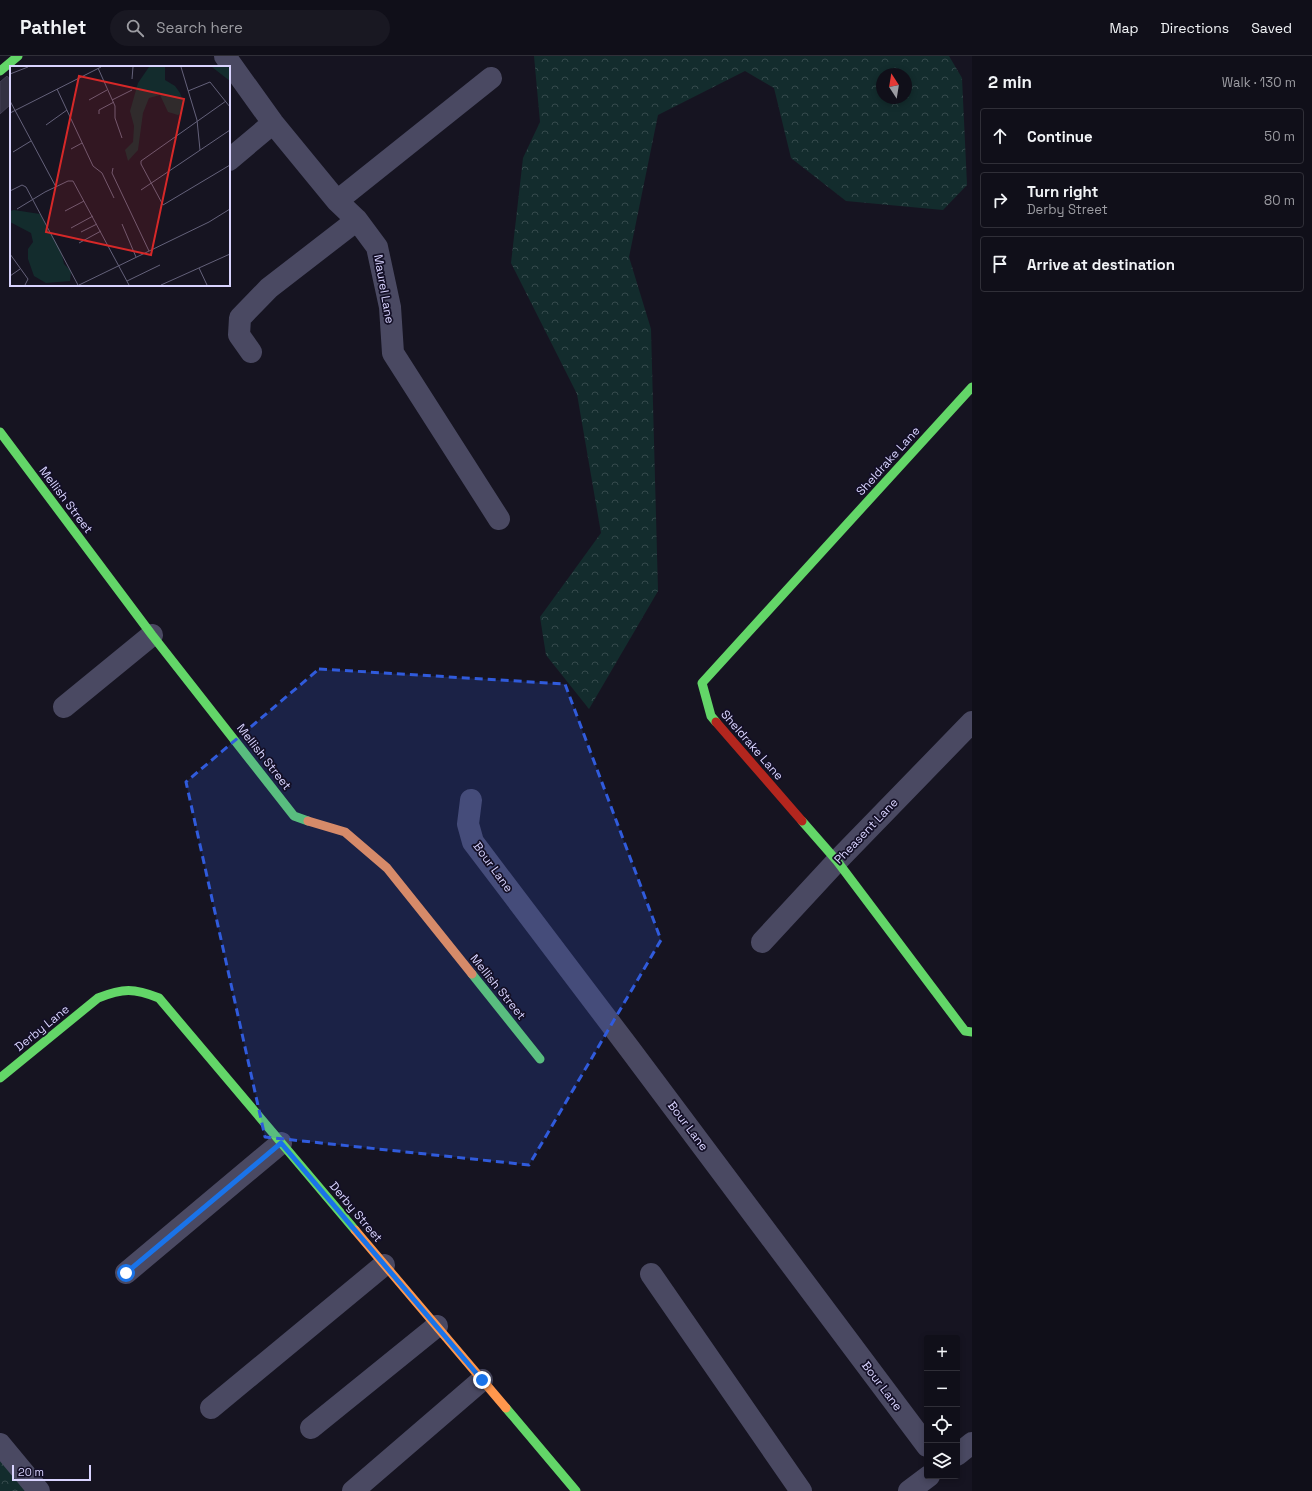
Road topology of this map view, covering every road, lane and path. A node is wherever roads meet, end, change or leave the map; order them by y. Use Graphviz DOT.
graph roads {
  1 [pos="18,56"];
  2 [pos="225,56"];
  3 [pos="0,71"];
  4 [pos="491,78"];
  5 [pos="273,123"];
  6 [pos="230,159"];
  7 [pos="337,201"];
  8 [pos="357,220"];
  9 [pos="251,352"];
  10 [pos="972,387"];
  11 [pos="0,432"];
  12 [pos="499,519"];
  13 [pos="152,635"];
  14 [pos="64,708"];
  15 [pos="972,722"];
  16 [pos="471,800"];
  17 [pos="837,861"];
  18 [pos="762,942"];
  19 [pos="98,998"];
  20 [pos="972,1032"];
  21 [pos="540,1059"];
  22 [pos="2,1072"];
  23 [pos="281,1143"];
  24 [pos="384,1265"];
  25 [pos="126,1273"];
  26 [pos="651,1274"];
  27 [pos="437,1326"];
  28 [pos="482,1380"];
  29 [pos="211,1408"];
  30 [pos="311,1428"];
  31 [pos="925,1443"];
  32 [pos="972,1443"];
  33 [pos="0,1444"];
  34 [pos="960,1452"];
  35 [pos="925,1479"];
  36 [pos="39,1491"];
  37 [pos="353,1491"];
  38 [pos="576,1491"];
  39 [pos="801,1491"];
  40 [pos="909,1491"];
  1 -- 3 [label="street"];
  2 -- 5 [label="street, Maurel Lane"];
  4 -- 7 [label="street"];
  5 -- 6 [label="street"];
  5 -- 7 [label="street, Maurel Lane"];
  7 -- 8 [label="street, Maurel Lane"];
  8 -- 9 [label="street"];
  8 -- 12 [label="street, Maurel Lane"];
  10 -- 17 [label="street, Sheldrake Lane"];
  11 -- 13 [label="street, Mellish Street"];
  13 -- 14 [label="street"];
  13 -- 21 [label="street, Mellish Street"];
  15 -- 17 [label="street, Pheasent Lane"];
  16 -- 31 [label="street, Bour Lane"];
  17 -- 18 [label="street, Pheasent Lane"];
  17 -- 20 [label="street, Sheldrake Lane"];
  19 -- 22 [label="street, Derby Lane"];
  19 -- 23 [label="street, Derby Street"];
  23 -- 24 [label="street, Derby Street"];
  23 -- 25 [label="street"];
  24 -- 27 [label="street, Derby Street"];
  24 -- 29 [label="street"];
  26 -- 39 [label="street"];
  27 -- 28 [label="street, Derby Street"];
  27 -- 30 [label="street"];
  28 -- 37 [label="street"];
  28 -- 38 [label="street, Derby Street"];
  32 -- 34 [label="street"];
  33 -- 36 [label="street"];
  35 -- 40 [label="street"];
}
